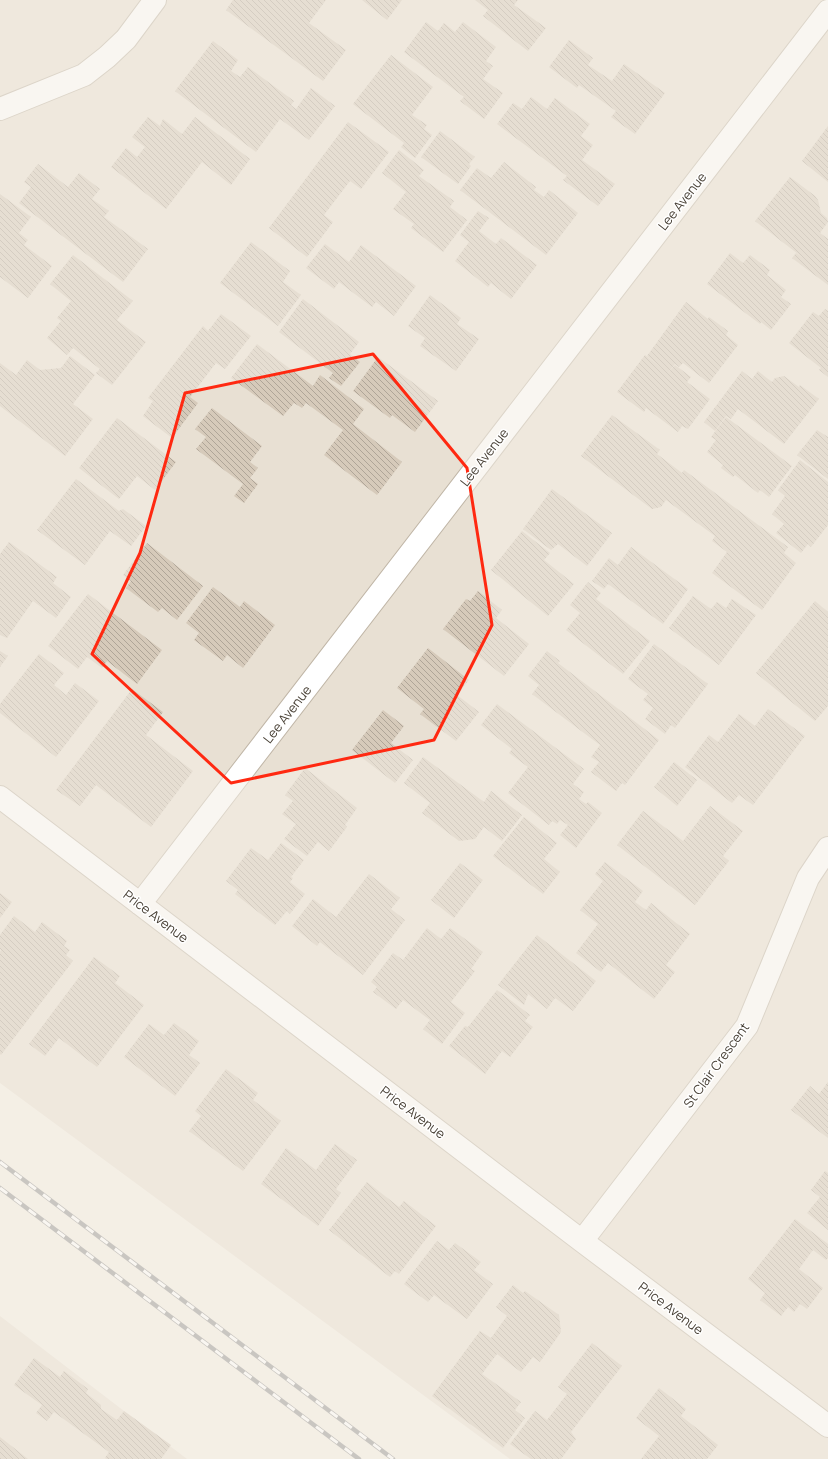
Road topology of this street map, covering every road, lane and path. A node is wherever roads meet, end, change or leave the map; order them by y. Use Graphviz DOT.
graph roads {
  1 [pos="155,0"];
  2 [pos="828,11"];
  3 [pos="0,109"];
  4 [pos="0,797"];
  5 [pos="828,848"];
  6 [pos="140,904"];
  7 [pos="582,1241"];
  8 [pos="828,1426"];
  1 -- 3 [label="street"];
  2 -- 6 [label="street, Lee Avenue"];
  4 -- 6 [label="street, Price Avenue"];
  5 -- 7 [label="street, St Clair Crescent"];
  6 -- 7 [label="street, Price Avenue"];
  7 -- 8 [label="street, Price Avenue"];
}
